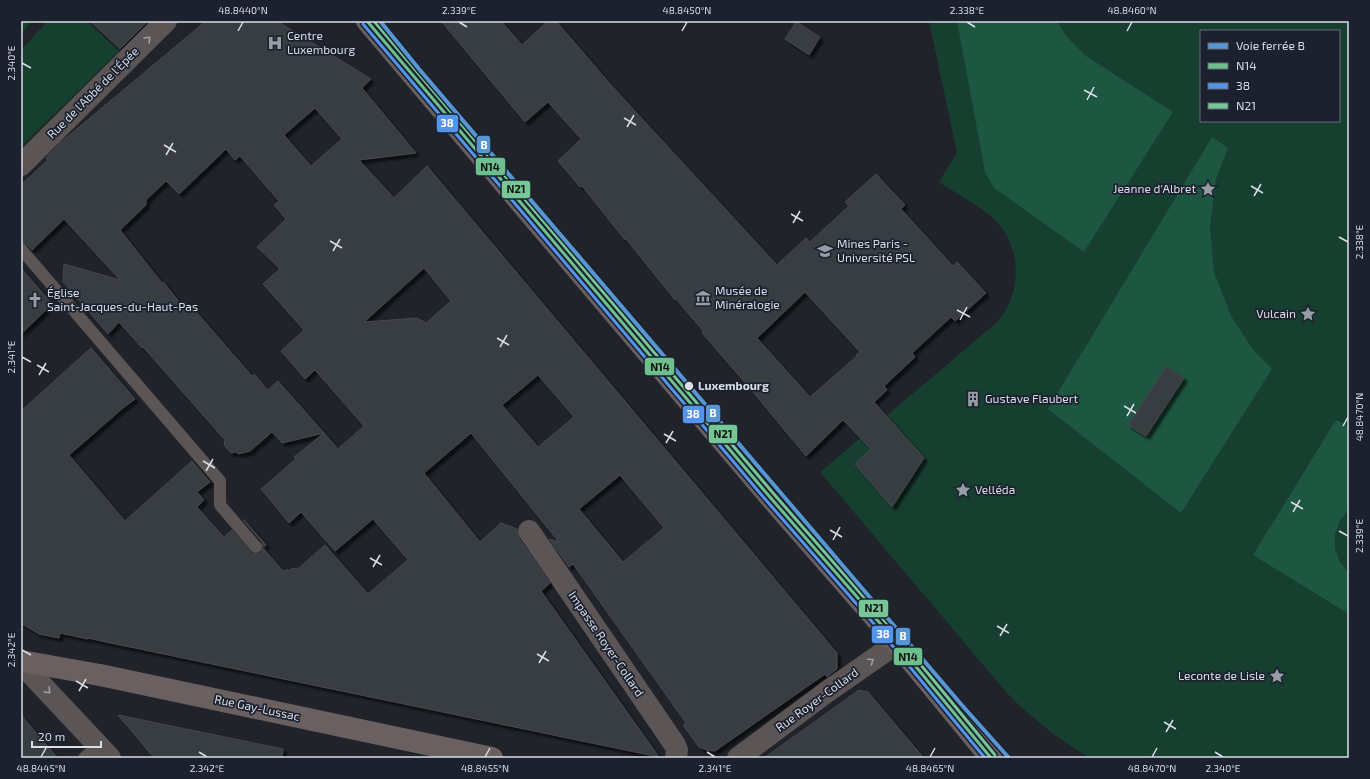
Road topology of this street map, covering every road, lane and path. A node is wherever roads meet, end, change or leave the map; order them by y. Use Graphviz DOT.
graph roads {
  1 [pos="166,21"];
  2 [pos="366,21"];
  3 [pos="21,165"];
  4 [pos="21,249"];
  5 [pos="529,531"];
  6 [pos="256,547"];
  7 [pos="896,643"];
  8 [pos="21,662"];
  9 [pos="97,754"];
  10 [pos="492,758"];
  11 [pos="676,758"];
  12 [pos="738,758"];
  13 [pos="991,758"];
  3 -- 1 [label="street, Rue de l'Abbé de l'Épée, one-way"];
  2 -- 7 [label="main road"];
  4 -- 6 [label="lane"];
  5 -- 11 [label="street, Impasse Royer-Collard"];
  12 -- 7 [label="street, Rue Royer-Collard, one-way"];
  7 -- 13 [label="main road"];
  8 -- 9 [label="street, one-way"];
  8 -- 10 [label="street, Rue Gay-Lussac"];
}
